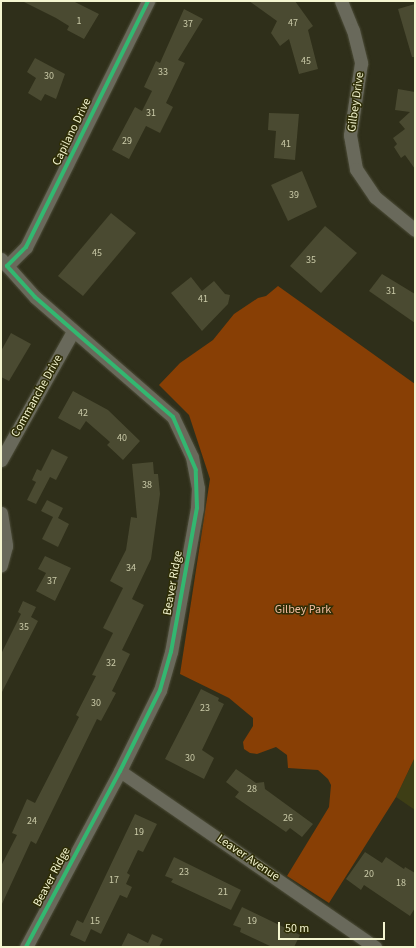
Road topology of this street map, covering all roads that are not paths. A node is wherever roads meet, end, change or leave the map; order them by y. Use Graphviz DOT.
graph roads {
  1 [pos="148,1"];
  2 [pos="341,1"];
  3 [pos="415,230"];
  4 [pos="4,263"];
  5 [pos="73,331"];
  6 [pos="1,460"];
  7 [pos="1,513"];
  8 [pos="1,565"];
  9 [pos="120,771"];
  10 [pos="30,946"];
  11 [pos="375,947"];
  1 -- 4 [label="street, Capilano Drive"];
  2 -- 3 [label="street, Gilbey Drive"];
  4 -- 5 [label="street, Beaver Ridge"];
  5 -- 6 [label="street, Commanche Drive"];
  5 -- 9 [label="street, Beaver Ridge"];
  7 -- 8 [label="street"];
  9 -- 10 [label="street, Beaver Ridge"];
  9 -- 11 [label="street, Leaver Avenue"];
}
